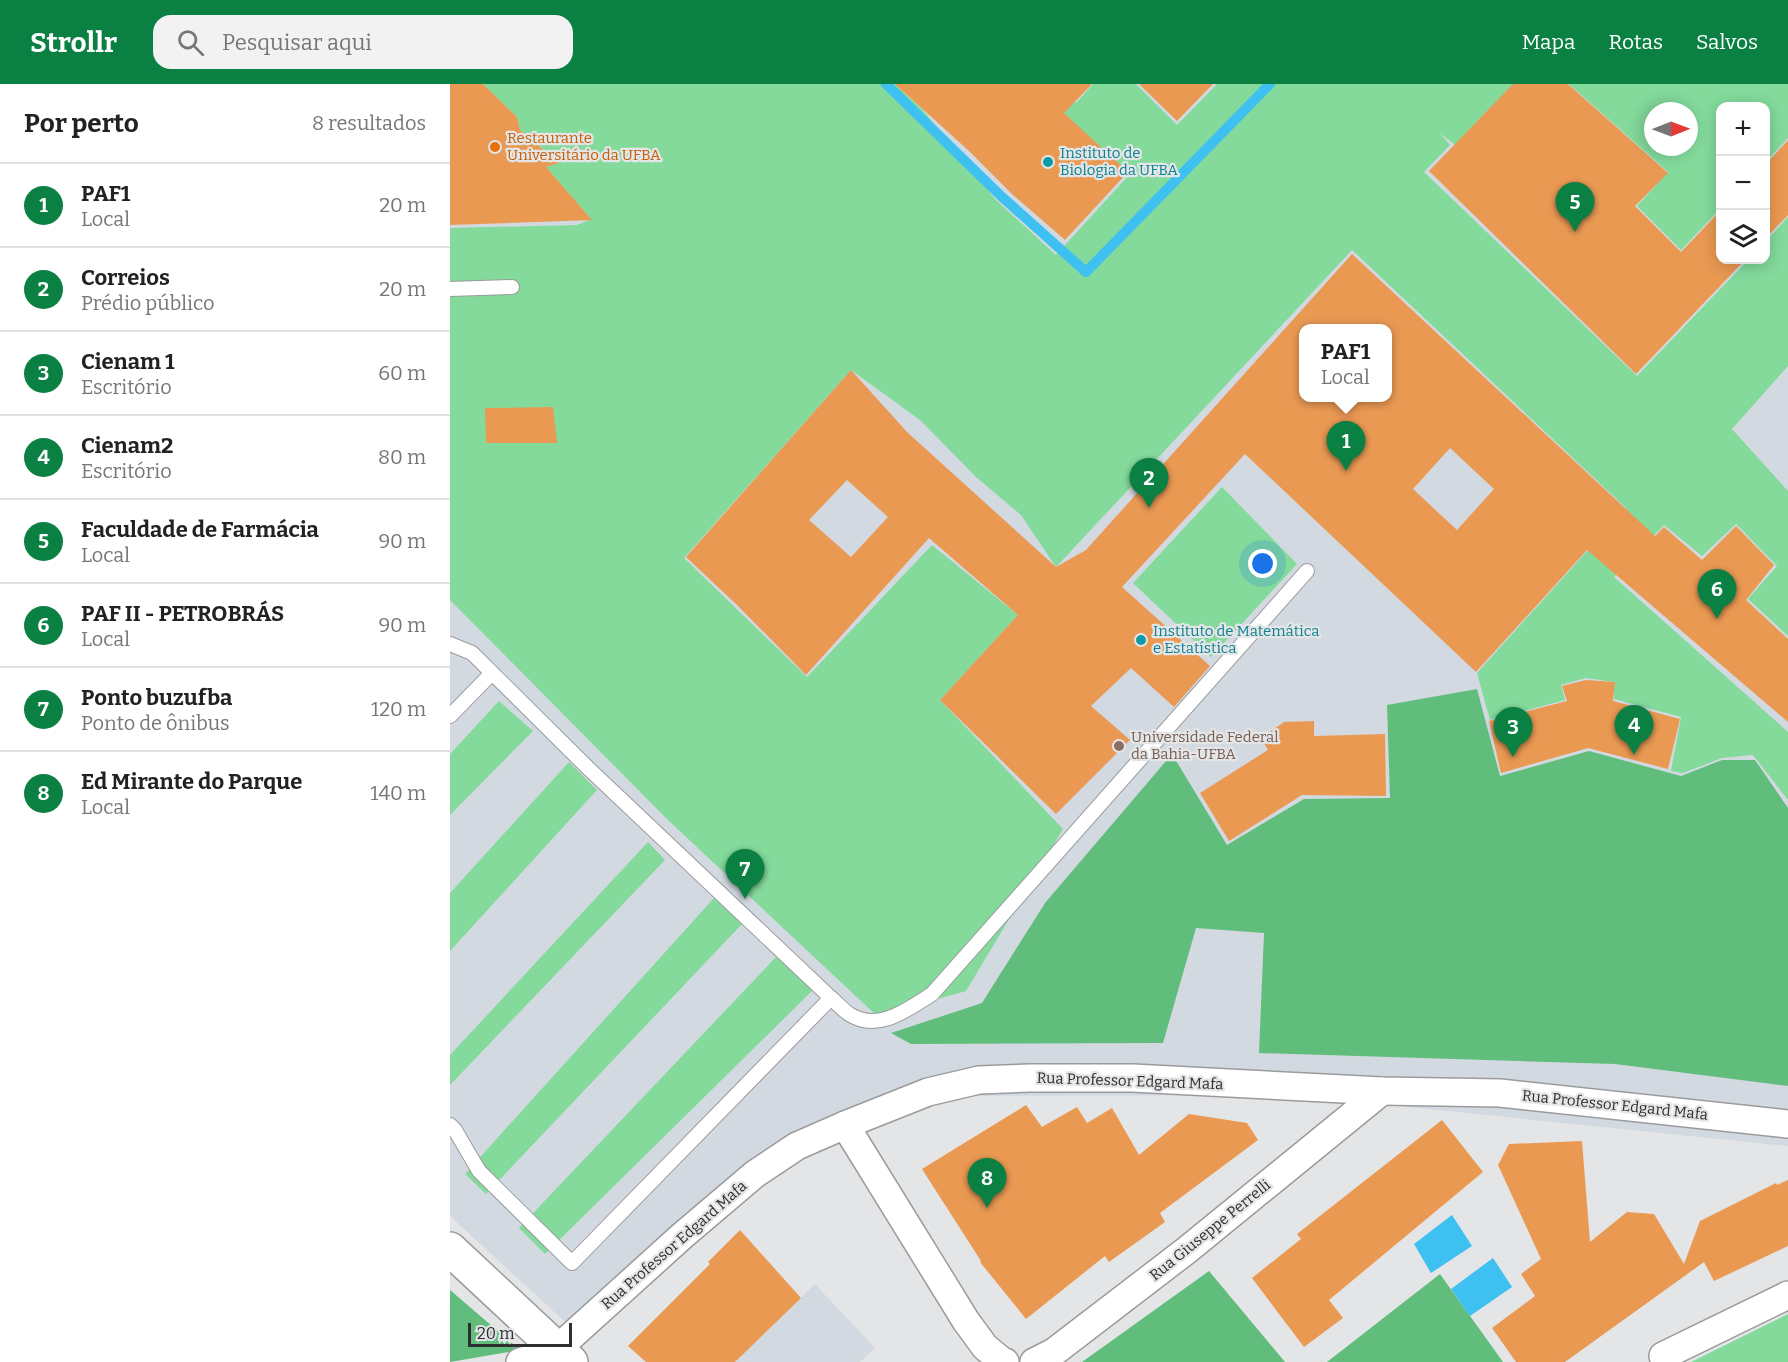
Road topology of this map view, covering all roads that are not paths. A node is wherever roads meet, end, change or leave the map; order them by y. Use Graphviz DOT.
graph roads {
  1 [pos="512,287"];
  2 [pos="450,290"];
  3 [pos="1307,571"];
  4 [pos="450,644"];
  5 [pos="492,673"];
  6 [pos="450,716"];
  7 [pos="831,998"];
  8 [pos="1382,1091"];
  9 [pos="1788,1124"];
  10 [pos="450,1125"];
  11 [pos="844,1125"];
  12 [pos="450,1249"];
  13 [pos="1788,1295"];
  14 [pos="564,1356"];
  15 [pos="1663,1356"];
  16 [pos="520,1362"];
  17 [pos="1005,1362"];
  18 [pos="1034,1362"];
  1 -- 2 [label="lane"];
  3 -- 7 [label="lane"];
  4 -- 5 [label="lane"];
  5 -- 6 [label="lane"];
  5 -- 7 [label="lane"];
  7 -- 10 [label="lane"];
  8 -- 9 [label="street, Rua Professor Edgard Mafa"];
  8 -- 11 [label="street, Rua Professor Edgard Mafa"];
  8 -- 18 [label="street, Rua Giuseppe Perrelli"];
  11 -- 14 [label="street, Rua Professor Edgard Mafa"];
  11 -- 17 [label="street"];
  12 -- 14 [label="main road"];
  13 -- 15 [label="street"];
  14 -- 16 [label="street"];
}
